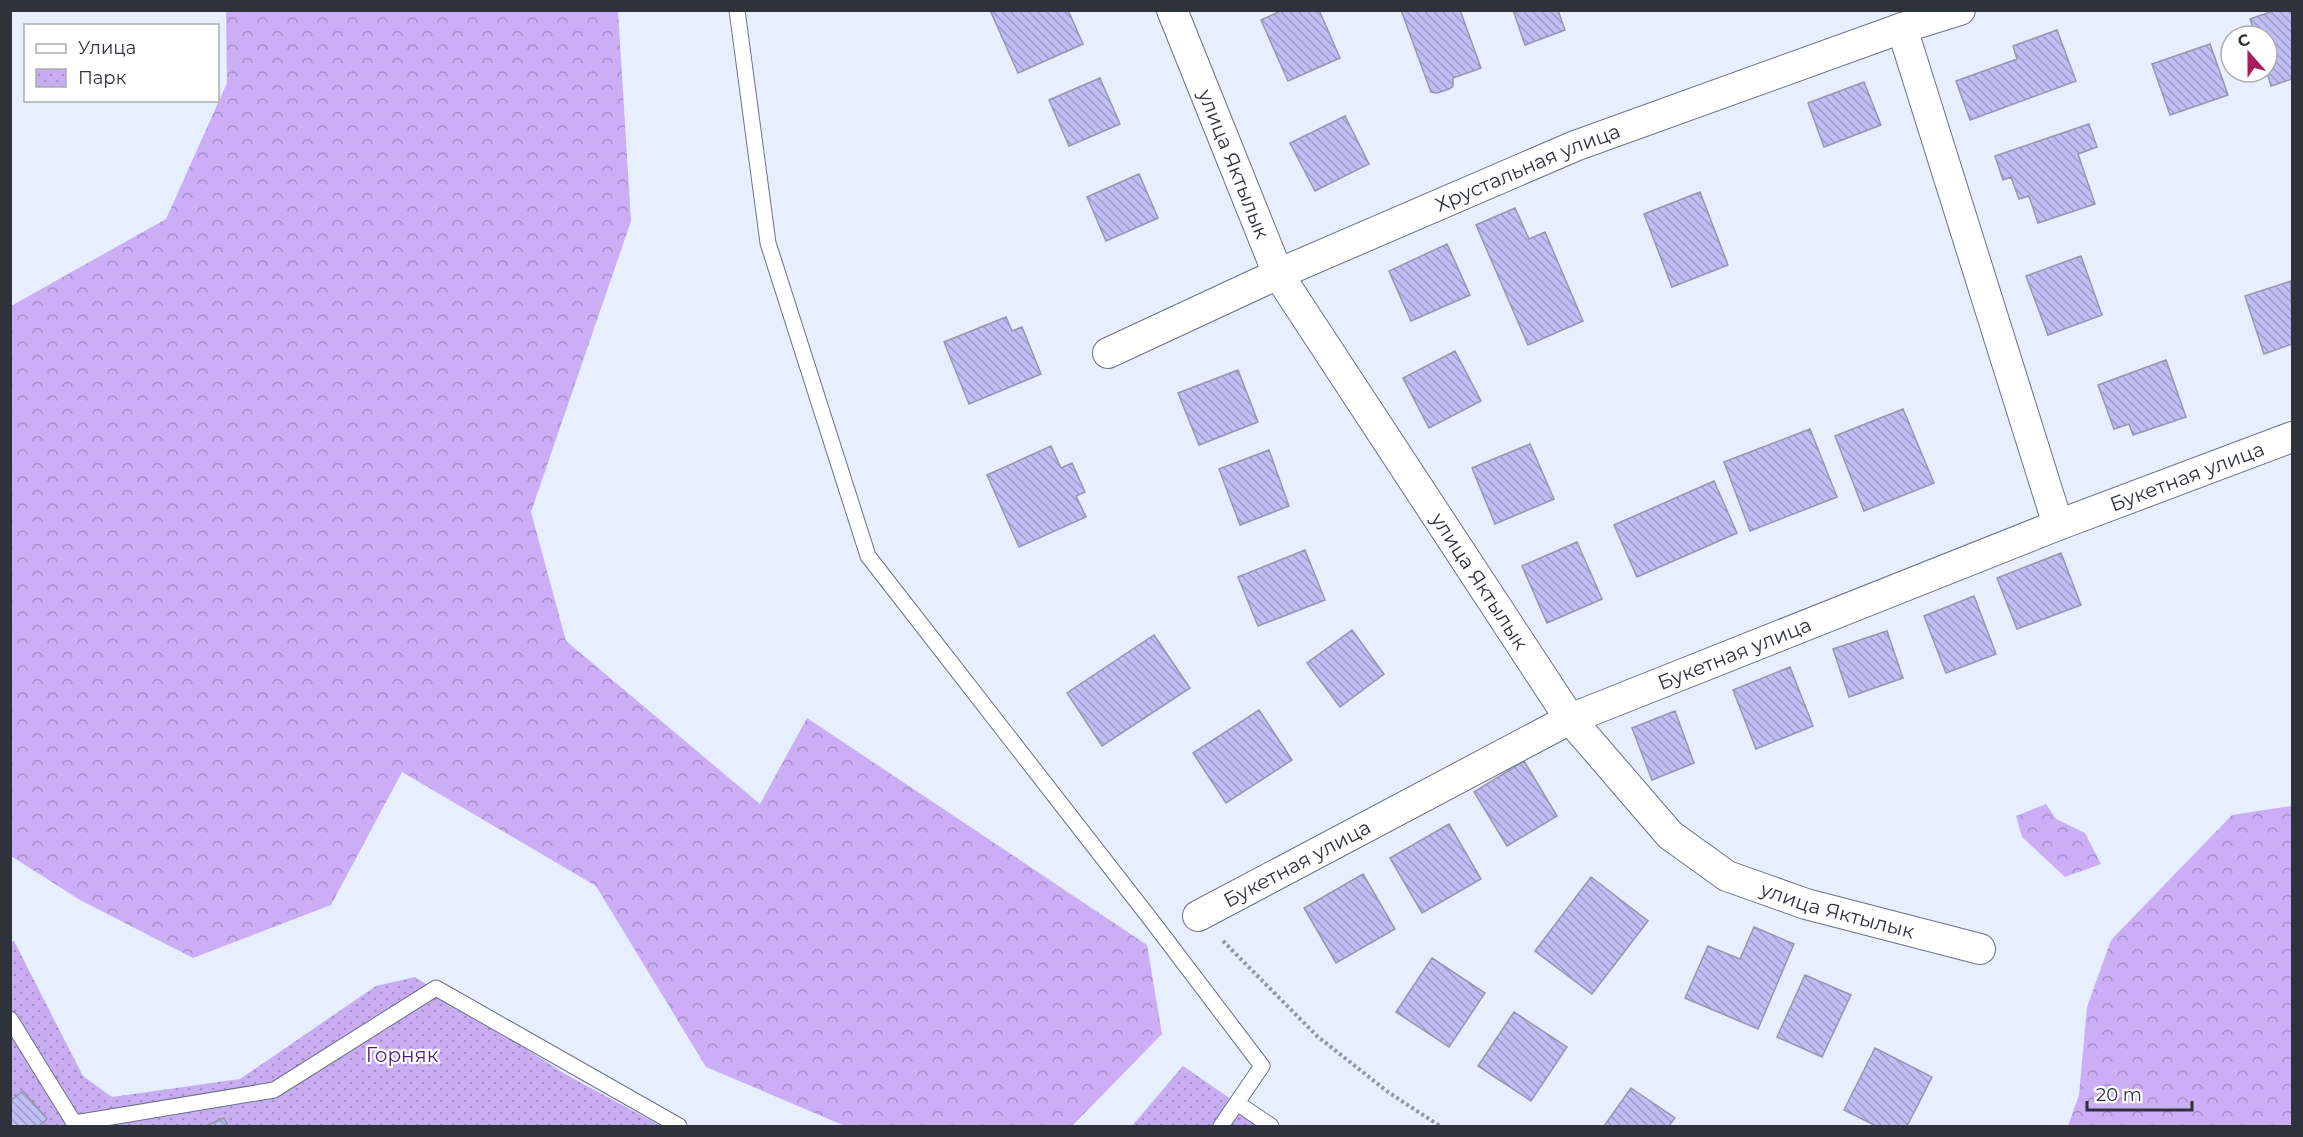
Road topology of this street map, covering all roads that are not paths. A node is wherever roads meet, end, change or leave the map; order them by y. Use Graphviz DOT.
graph roads {
  1 [pos="737,10"];
  2 [pos="1172,10"];
  3 [pos="1960,10"];
  4 [pos="1902,28"];
  5 [pos="1278,274"];
  6 [pos="1108,354"];
  7 [pos="2292,437"];
  8 [pos="2058,525"];
  9 [pos="1570,719"];
  10 [pos="1198,916"];
  11 [pos="1980,949"];
  12 [pos="10,1019"];
  13 [pos="1237,1103"];
  14 [pos="75,1125"];
  15 [pos="679,1126"];
  16 [pos="1221,1126"];
  17 [pos="1271,1126"];
  1 -- 13 [label="lane"];
  2 -- 5 [label="street, улица Яктылык"];
  3 -- 4 [label="street, Хрустальная улица"];
  4 -- 5 [label="street, Хрустальная улица"];
  4 -- 8 [label="street"];
  5 -- 6 [label="street, Хрустальная улица"];
  5 -- 9 [label="street, улица Яктылык"];
  7 -- 8 [label="street, Букетная улица"];
  8 -- 9 [label="street, Букетная улица"];
  9 -- 10 [label="street, Букетная улица"];
  9 -- 11 [label="street, улица Яктылык"];
  12 -- 14 [label="lane"];
  13 -- 16 [label="lane"];
  13 -- 17 [label="lane"];
  14 -- 15 [label="lane"];
}
